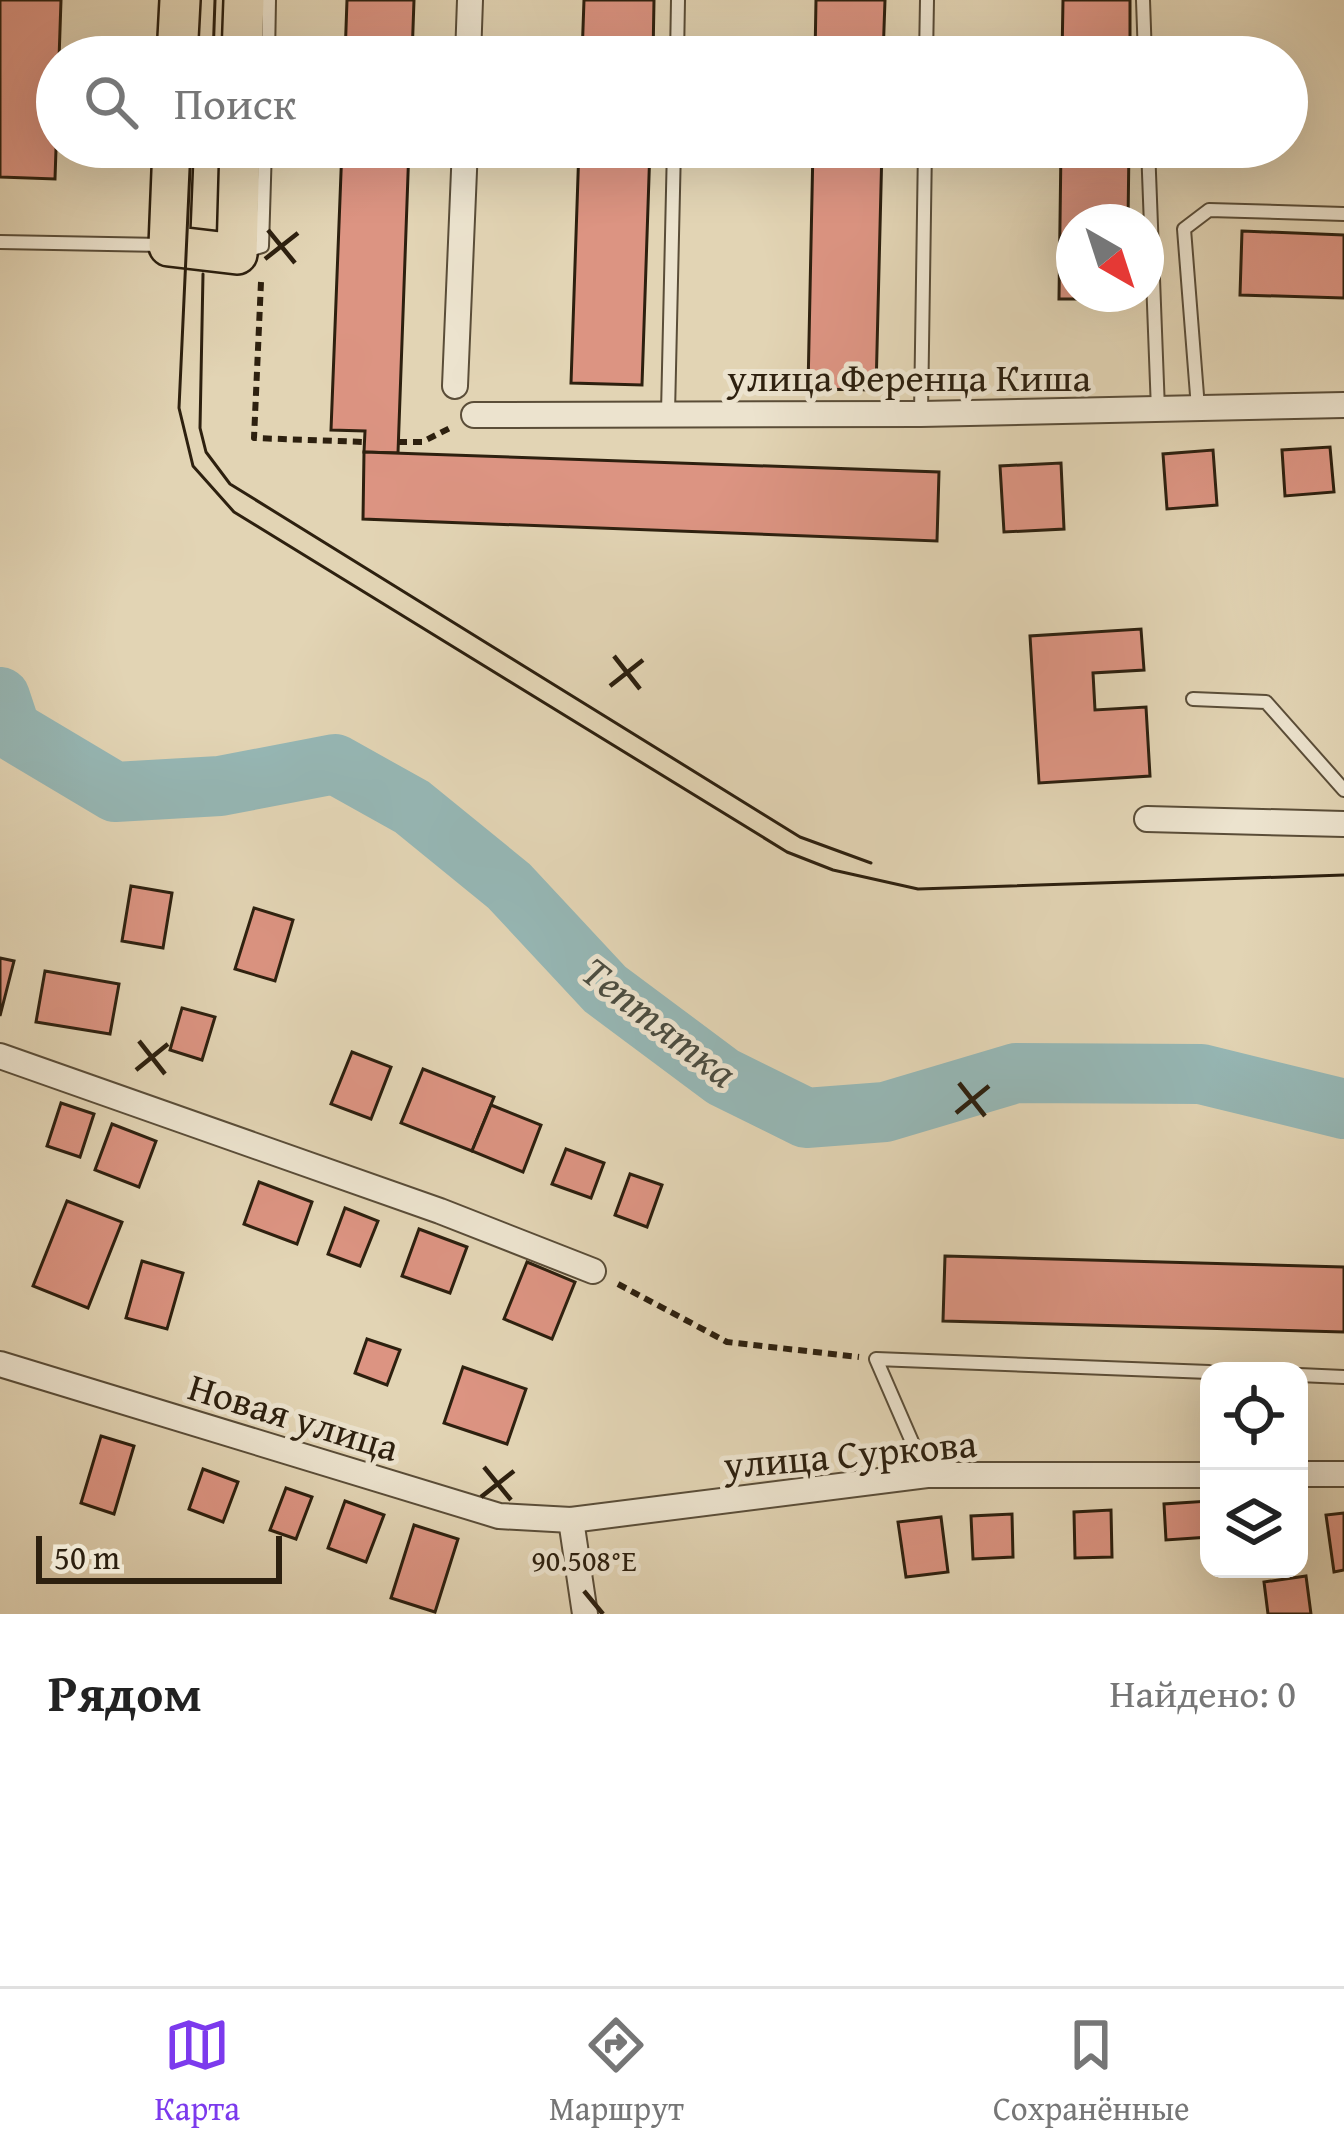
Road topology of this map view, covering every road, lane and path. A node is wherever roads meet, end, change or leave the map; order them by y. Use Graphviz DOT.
graph roads {
  1 [pos="179,0"];
  2 [pos="244,0"];
  3 [pos="269,0"];
  4 [pos="470,0"];
  5 [pos="678,0"];
  6 [pos="927,0"];
  7 [pos="1143,0"];
  8 [pos="178,36"];
  9 [pos="243,36"];
  10 [pos="268,36"];
  11 [pos="469,36"];
  12 [pos="677,36"];
  13 [pos="926,36"];
  14 [pos="1144,36"];
  15 [pos="172,168"];
  16 [pos="242,168"];
  17 [pos="262,168"];
  18 [pos="464,168"];
  19 [pos="674,168"];
  20 [pos="925,168"];
  21 [pos="1149,168"];
  22 [pos="1344,214"];
  23 [pos="0,242"];
  24 [pos="169,245"];
  25 [pos="250,250"];
  26 [pos="455,386"];
  27 [pos="1344,405"];
  28 [pos="1198,410"];
  29 [pos="1158,411"];
  30 [pos="668,413"];
  31 [pos="474,415"];
  32 [pos="921,415"];
  33 [pos="365,442"];
  34 [pos="398,442"];
  35 [pos="1193,700"];
  36 [pos="1344,790"];
  37 [pos="1147,819"];
  38 [pos="1344,824"];
  39 [pos="0,1056"];
  40 [pos="593,1271"];
  41 [pos="876,1359"];
  42 [pos="0,1364"];
  43 [pos="1200,1372"];
  44 [pos="1308,1376"];
  45 [pos="1344,1377"];
  46 [pos="1308,1474"];
  47 [pos="1344,1474"];
  48 [pos="926,1475"];
  49 [pos="1200,1475"];
  50 [pos="571,1520"];
  51 [pos="585,1614"];
  1 -- 8 [label="main road"];
  2 -- 9 [label="main road"];
  3 -- 10 [label="lane"];
  4 -- 11 [label="street"];
  5 -- 12 [label="lane"];
  6 -- 13 [label="lane"];
  7 -- 14 [label="lane"];
  15 -- 24 [label="main road"];
  16 -- 25 [label="main road"];
  17 -- 25 [label="lane"];
  18 -- 26 [label="street"];
  19 -- 30 [label="lane"];
  20 -- 32 [label="lane"];
  21 -- 29 [label="lane"];
  22 -- 28 [label="lane"];
  23 -- 24 [label="lane"];
  24 -- 25 [label="main road"];
  25 -- 33 [label="path"];
  27 -- 28 [label="street, улица Ференца Киша"];
  28 -- 29 [label="street, улица Ференца Киша"];
  29 -- 32 [label="street, улица Ференца Киша"];
  30 -- 31 [label="street, улица Ференца Киша"];
  30 -- 32 [label="street, улица Ференца Киша"];
  31 -- 34 [label="path"];
  35 -- 36 [label="lane"];
  37 -- 38 [label="street"];
  39 -- 40 [label="street"];
  40 -- 41 [label="path"];
  41 -- 43 [label="lane"];
  41 -- 48 [label="lane"];
  42 -- 50 [label="street, Новая улица"];
  44 -- 45 [label="lane"];
  46 -- 47 [label="street"];
  48 -- 49 [label="street, улица Суркова"];
  48 -- 50 [label="street, улица Суркова"];
  50 -- 51 [label="street"];
}
